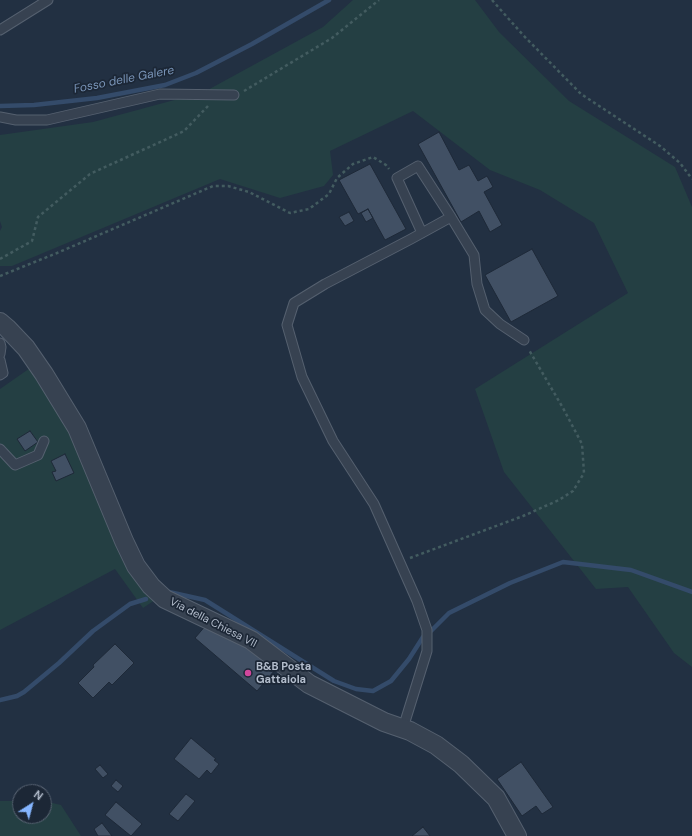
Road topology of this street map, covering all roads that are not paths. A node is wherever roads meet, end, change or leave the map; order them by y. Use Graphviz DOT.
graph roads {
  1 [pos="48,0"];
  2 [pos="0,30"];
  3 [pos="234,95"];
  4 [pos="0,117"];
  5 [pos="451,217"];
  6 [pos="422,233"];
  7 [pos="0,322"];
  8 [pos="524,340"];
  9 [pos="0,343"];
  10 [pos="0,354"];
  11 [pos="0,360"];
  12 [pos="0,375"];
  13 [pos="44,441"];
  14 [pos="0,449"];
  15 [pos="403,728"];
  16 [pos="517,836"];
  1 -- 2 [label="lane"];
  3 -- 4 [label="lane"];
  5 -- 6 [label="lane"];
  5 -- 6 [label="lane"];
  5 -- 8 [label="lane"];
  6 -- 15 [label="lane"];
  7 -- 15 [label="street, Via della Chiesa VII"];
  9 -- 10 [label="lane"];
  11 -- 12 [label="lane"];
  13 -- 14 [label="lane"];
  15 -- 16 [label="street, Via della Chiesa VII"];
}
